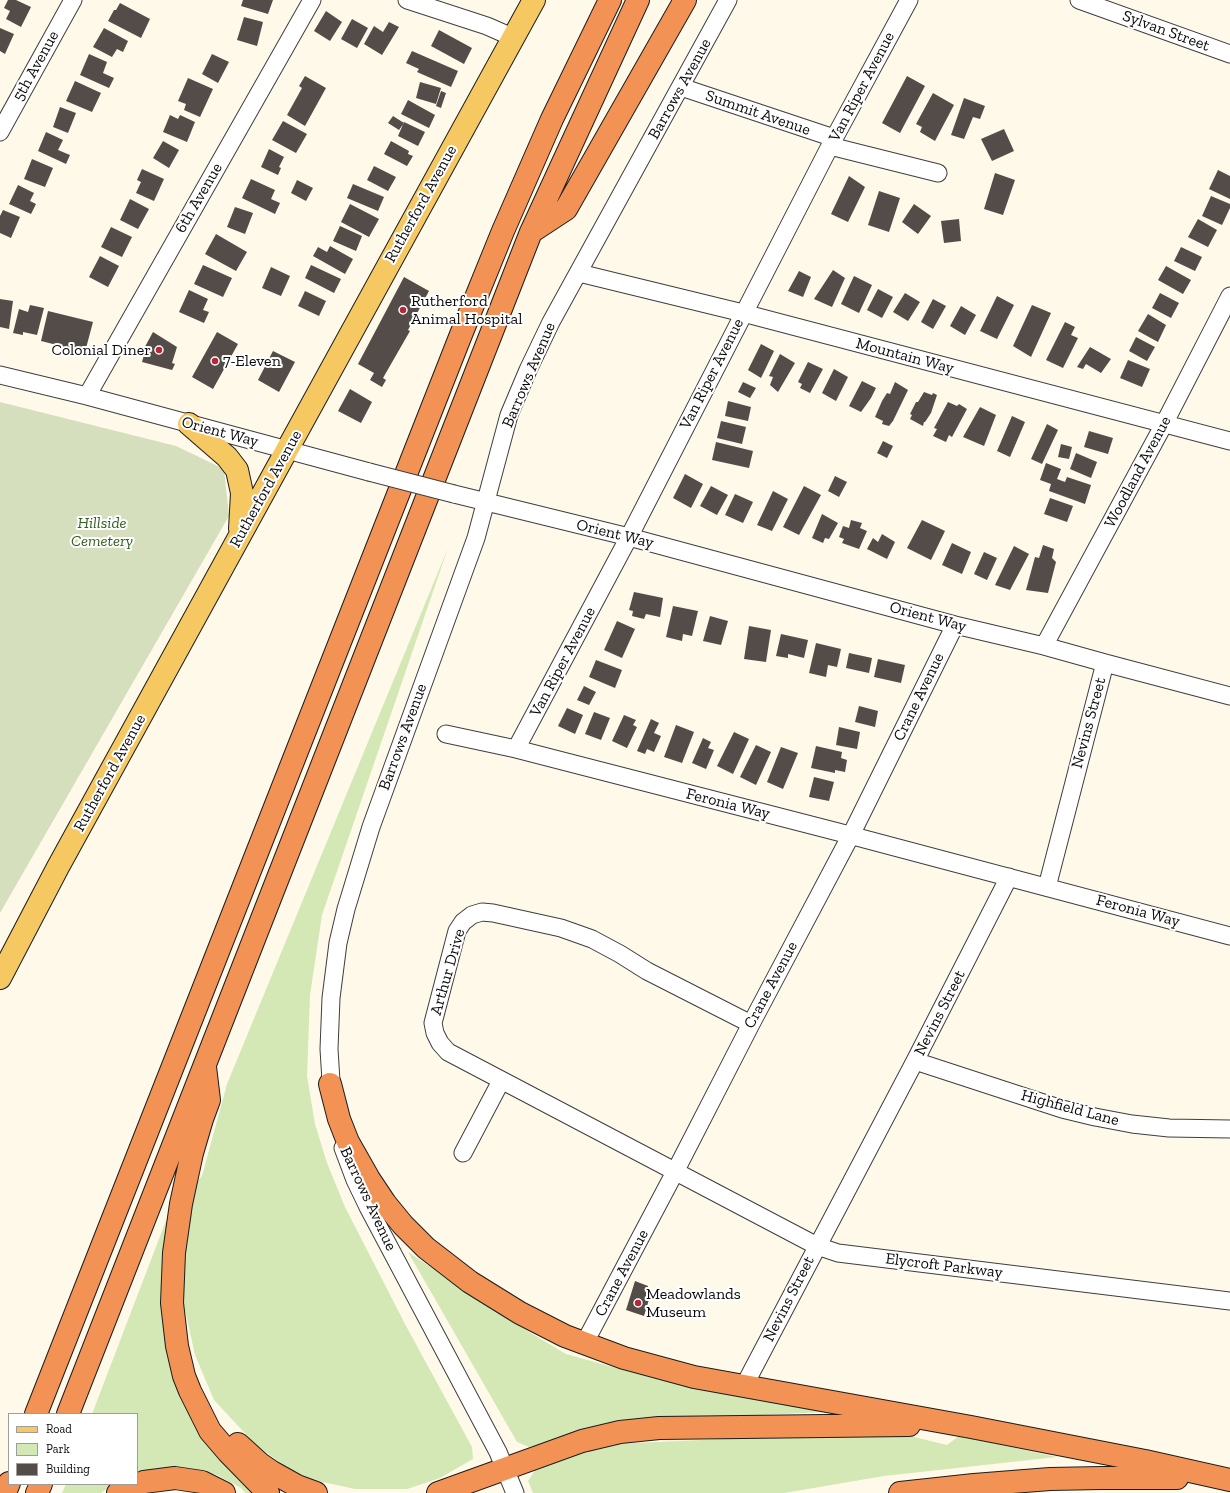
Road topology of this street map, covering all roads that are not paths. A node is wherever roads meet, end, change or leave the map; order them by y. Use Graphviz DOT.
graph roads {
  1 [pos="73,0"];
  2 [pos="312,0"];
  3 [pos="408,0"];
  4 [pos="534,0"];
  5 [pos="610,0"];
  6 [pos="638,0"];
  7 [pos="685,0"];
  8 [pos="728,0"];
  9 [pos="909,0"];
  10 [pos="1079,0"];
  11 [pos="512,37"];
  12 [pos="1230,54"];
  13 [pos="681,87"];
  14 [pos="0,132"];
  15 [pos="832,142"];
  16 [pos="938,173"];
  17 [pos="531,232"];
  18 [pos="579,273"];
  19 [pos="1230,296"];
  20 [pos="743,313"];
  21 [pos="0,375"];
  22 [pos="87,396"];
  23 [pos="189,424"];
  24 [pos="1164,424"];
  25 [pos="1230,441"];
  26 [pos="287,450"];
  27 [pos="486,502"];
  28 [pos="629,537"];
  29 [pos="239,538"];
  30 [pos="955,625"];
  31 [pos="1044,646"];
  32 [pos="1105,663"];
  33 [pos="1230,696"];
  34 [pos="446,734"];
  35 [pos="516,749"];
  36 [pos="851,835"];
  37 [pos="1009,877"];
  38 [pos="1047,887"];
  39 [pos="1230,936"];
  40 [pos="0,978"];
  41 [pos="751,1024"];
  42 [pos="915,1061"];
  43 [pos="205,1065"];
  44 [pos="501,1081"];
  45 [pos="330,1084"];
  46 [pos="1230,1129"];
  47 [pos="463,1153"];
  48 [pos="675,1172"];
  49 [pos="817,1246"];
  50 [pos="1230,1301"];
  51 [pos="172,1303"];
  52 [pos="584,1344"];
  53 [pos="744,1386"];
  54 [pos="36,1413"];
  55 [pos="68,1413"];
  56 [pos="971,1427"];
  57 [pos="506,1468"];
  58 [pos="1230,1480"];
  59 [pos="137,1485"];
  60 [pos="138,1485"];
  61 [pos="118,1493"];
  62 [pos="224,1493"];
  63 [pos="268,1493"];
  64 [pos="316,1493"];
  65 [pos="438,1493"];
  66 [pos="515,1493"];
  67 [pos="900,1493"];
  1 -- 14 [label="street, 5th Avenue"];
  2 -- 22 [label="street, 6th Avenue"];
  3 -- 11 [label="street"];
  4 -- 11 [label="main road, Rutherford Avenue"];
  5 -- 54 [label="highway"];
  6 -- 17 [label="highway"];
  7 -- 17 [label="highway"];
  8 -- 13 [label="street, Barrows Avenue"];
  9 -- 15 [label="street, Van Riper Avenue"];
  10 -- 12 [label="street, Sylvan Street"];
  11 -- 26 [label="main road, Rutherford Avenue"];
  13 -- 15 [label="street, Summit Avenue"];
  13 -- 18 [label="street, Barrows Avenue"];
  15 -- 16 [label="street, Summit Avenue"];
  15 -- 20 [label="street, Van Riper Avenue"];
  17 -- 43 [label="highway"];
  18 -- 20 [label="street, Mountain Way"];
  18 -- 27 [label="street, Barrows Avenue"];
  19 -- 24 [label="street, Woodland Avenue"];
  20 -- 24 [label="street, Mountain Way"];
  20 -- 28 [label="street, Van Riper Avenue"];
  21 -- 22 [label="street, Orient Way"];
  22 -- 23 [label="street, Orient Way"];
  23 -- 26 [label="street, Orient Way"];
  23 -- 29 [label="main road"];
  24 -- 25 [label="street, Mountain Way"];
  24 -- 31 [label="street, Woodland Avenue"];
  26 -- 27 [label="street, Orient Way, bridge"];
  26 -- 29 [label="main road, Rutherford Avenue"];
  27 -- 28 [label="street, Orient Way"];
  27 -- 45 [label="street, Barrows Avenue"];
  28 -- 30 [label="street, Orient Way"];
  28 -- 35 [label="street, Van Riper Avenue"];
  29 -- 40 [label="main road, Rutherford Avenue"];
  30 -- 31 [label="street, Orient Way"];
  30 -- 36 [label="street, Crane Avenue"];
  31 -- 32 [label="street, Orient Way"];
  32 -- 33 [label="street, Orient Way"];
  32 -- 38 [label="street, Nevins Street"];
  34 -- 35 [label="street, Feronia Way"];
  35 -- 36 [label="street, Feronia Way"];
  36 -- 37 [label="street, Feronia Way"];
  36 -- 41 [label="street, Crane Avenue"];
  37 -- 38 [label="street"];
  37 -- 42 [label="street, Nevins Street"];
  38 -- 39 [label="street, Feronia Way"];
  41 -- 44 [label="street, Arthur Drive"];
  41 -- 48 [label="street, Crane Avenue"];
  42 -- 46 [label="street, Highfield Lane"];
  42 -- 49 [label="street, Nevins Street"];
  43 -- 51 [label="highway"];
  43 -- 55 [label="highway"];
  44 -- 47 [label="street"];
  44 -- 48 [label="street, Arthur Drive"];
  45 -- 52 [label="highway"];
  45 -- 57 [label="street, Barrows Avenue"];
  48 -- 49 [label="street, Elycroft Parkway"];
  48 -- 52 [label="street, Crane Avenue"];
  49 -- 50 [label="street, Elycroft Parkway"];
  49 -- 53 [label="street, Nevins Street"];
  51 -- 63 [label="highway"];
  51 -- 64 [label="highway"];
  52 -- 53 [label="highway"];
  53 -- 56 [label="highway"];
  56 -- 57 [label="highway"];
  56 -- 58 [label="highway"];
  57 -- 65 [label="highway"];
  57 -- 66 [label="street, Barrows Avenue"];
  58 -- 67 [label="highway"];
  59 -- 61 [label="highway"];
  60 -- 62 [label="highway"];
}
